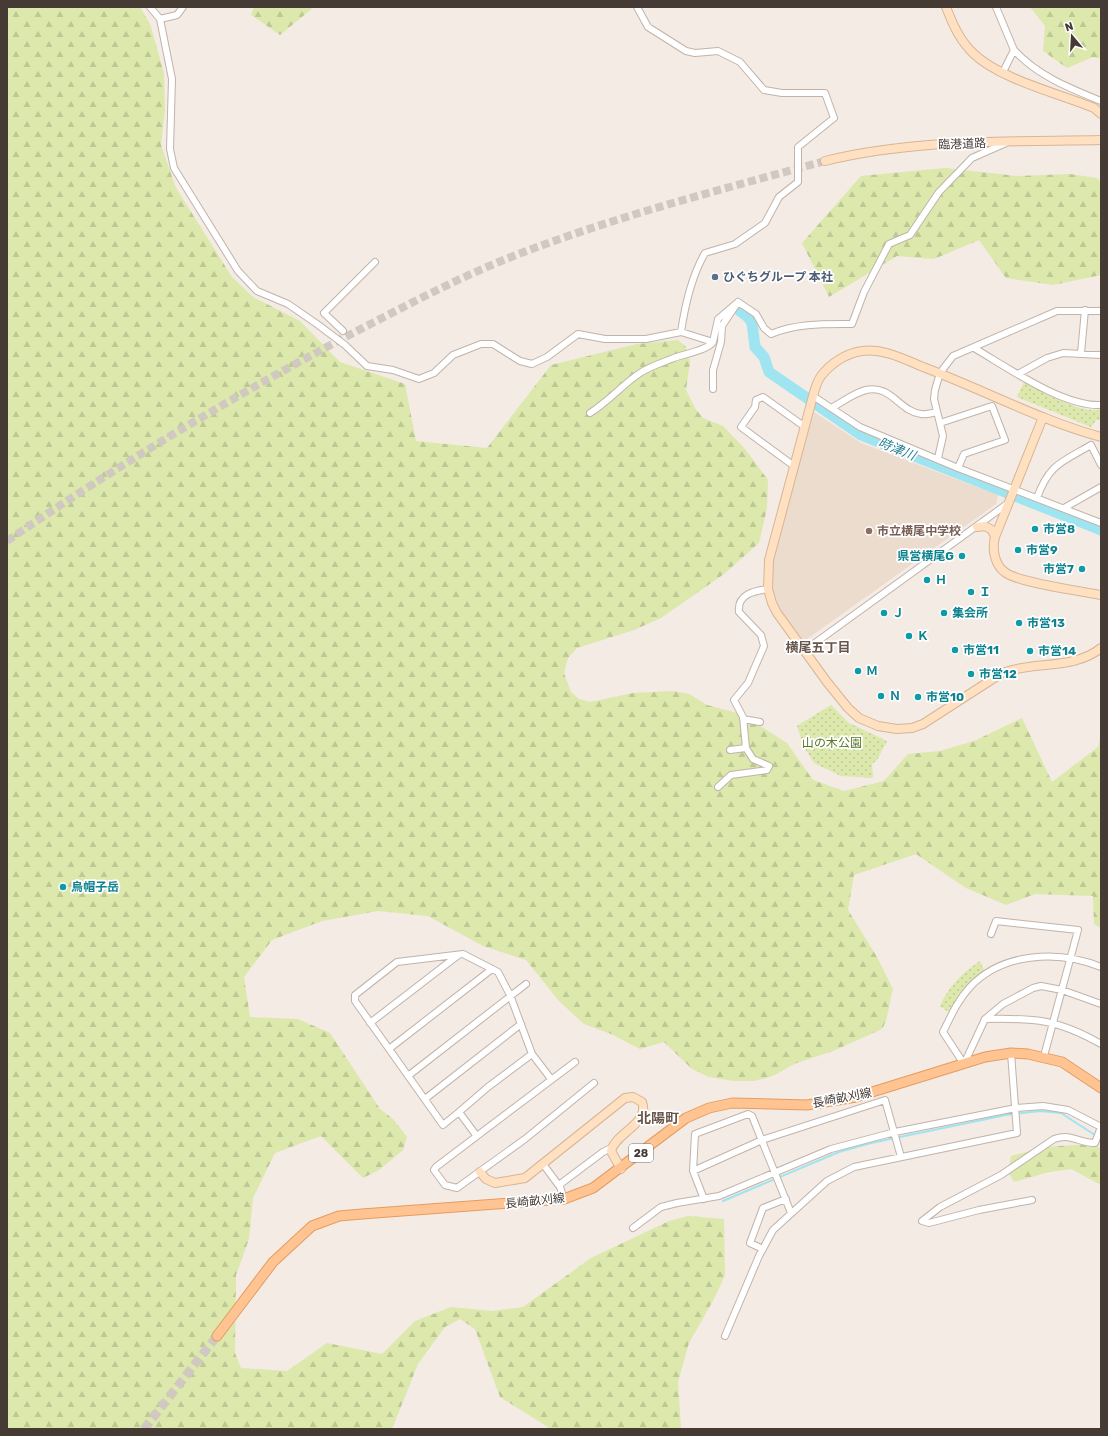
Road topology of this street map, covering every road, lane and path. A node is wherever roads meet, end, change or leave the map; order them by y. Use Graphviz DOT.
graph roads {
  1 [pos="150,7"];
  2 [pos="183,7"];
  3 [pos="637,7"];
  4 [pos="946,7"];
  5 [pos="996,7"];
  6 [pos="160,19"];
  7 [pos="1014,50"];
  8 [pos="1003,72"];
  9 [pos="1101,101"];
  10 [pos="1101,114"];
  11 [pos="1101,140"];
  12 [pos="1008,142"];
  13 [pos="825,161"];
  14 [pos="375,262"];
  15 [pos="738,302"];
  16 [pos="1085,310"];
  17 [pos="1101,311"];
  18 [pos="343,331"];
  19 [pos="681,332"];
  20 [pos="712,342"];
  21 [pos="974,348"];
  22 [pos="1080,353"];
  23 [pos="1101,355"];
  24 [pos="940,373"];
  25 [pos="1018,374"];
  26 [pos="713,389"];
  27 [pos="813,396"];
  28 [pos="1101,405"];
  29 [pos="833,407"];
  30 [pos="937,412"];
  31 [pos="590,413"];
  32 [pos="1043,417"];
  33 [pos="940,423"];
  34 [pos="805,427"];
  35 [pos="1101,437"];
  36 [pos="938,458"];
  37 [pos="1101,465"];
  38 [pos="794,466"];
  39 [pos="958,468"];
  40 [pos="1101,487"];
  41 [pos="1014,488"];
  42 [pos="1037,498"];
  43 [pos="1007,504"];
  44 [pos="1064,508"];
  45 [pos="1101,523"];
  46 [pos="977,527"];
  47 [pos="995,537"];
  48 [pos="768,589"];
  49 [pos="1101,595"];
  50 [pos="1101,648"];
  51 [pos="804,651"];
  52 [pos="743,719"];
  53 [pos="760,722"];
  54 [pos="746,748"];
  55 [pos="730,750"];
  56 [pos="718,787"];
  57 [pos="991,934"];
  58 [pos="458,954"];
  59 [pos="1070,960"];
  60 [pos="1101,967"];
  61 [pos="492,969"];
  62 [pos="526,984"];
  63 [pos="1062,990"];
  64 [pos="510,995"];
  65 [pos="1101,1004"];
  66 [pos="986,1019"];
  67 [pos="1053,1022"];
  68 [pos="370,1023"];
  69 [pos="521,1024"];
  70 [pos="1101,1044"];
  71 [pos="389,1049"];
  72 [pos="1011,1053"];
  73 [pos="532,1054"];
  74 [pos="1044,1056"];
  75 [pos="575,1062"];
  76 [pos="964,1064"];
  77 [pos="408,1076"];
  78 [pos="551,1079"];
  79 [pos="594,1083"];
  80 [pos="1101,1088"];
  81 [pos="424,1099"];
  82 [pos="1016,1108"];
  83 [pos="459,1112"];
  84 [pos="1099,1131"];
  85 [pos="895,1133"];
  86 [pos="476,1135"];
  87 [pos="762,1140"];
  88 [pos="611,1148"];
  89 [pos="901,1157"];
  90 [pos="543,1164"];
  91 [pos="621,1169"];
  92 [pos="693,1171"];
  93 [pos="480,1172"];
  94 [pos="775,1173"];
  95 [pos="559,1186"];
  96 [pos="564,1199"];
  97 [pos="704,1199"];
  98 [pos="786,1199"];
  99 [pos="1032,1200"];
  100 [pos="791,1212"];
  101 [pos="633,1228"];
  102 [pos="763,1249"];
  103 [pos="217,1336"];
  104 [pos="725,1336"];
  1 -- 6 [label="street"];
  2 -- 6 [label="street"];
  3 -- 19 [label="street"];
  4 -- 8 [label="street"];
  5 -- 7 [label="street"];
  6 -- 19 [label="street"];
  7 -- 8 [label="street"];
  7 -- 9 [label="street"];
  8 -- 10 [label="street"];
  11 -- 12 [label="street, 臨港道路"];
  12 -- 13 [label="street, 臨港道路"];
  12 -- 15 [label="street"];
  14 -- 18 [label="street"];
  15 -- 20 [label="street"];
  15 -- 26 [label="street"];
  16 -- 17 [label="street"];
  16 -- 21 [label="street"];
  16 -- 22 [label="street"];
  19 -- 20 [label="street"];
  20 -- 31 [label="street"];
  21 -- 24 [label="street"];
  21 -- 25 [label="street"];
  22 -- 23 [label="street"];
  22 -- 25 [label="street"];
  24 -- 27 [label="street"];
  24 -- 30 [label="street"];
  24 -- 32 [label="street"];
  25 -- 28 [label="street"];
  27 -- 29 [label="street"];
  27 -- 34 [label="street"];
  29 -- 30 [label="street"];
  29 -- 36 [label="street"];
  30 -- 33 [label="street"];
  32 -- 35 [label="street"];
  32 -- 41 [label="street"];
  33 -- 36 [label="street"];
  33 -- 39 [label="street"];
  34 -- 38 [label="street"];
  34 -- 38 [label="street"];
  36 -- 39 [label="street"];
  37 -- 42 [label="street"];
  38 -- 48 [label="street"];
  39 -- 41 [label="street"];
  40 -- 44 [label="street"];
  41 -- 42 [label="street"];
  41 -- 43 [label="street"];
  42 -- 44 [label="street"];
  43 -- 46 [label="street"];
  43 -- 47 [label="street"];
  44 -- 45 [label="street"];
  46 -- 47 [label="street"];
  46 -- 51 [label="street"];
  47 -- 49 [label="street"];
  48 -- 51 [label="street"];
  48 -- 52 [label="street"];
  50 -- 51 [label="street"];
  52 -- 53 [label="street"];
  52 -- 54 [label="street"];
  54 -- 55 [label="street"];
  54 -- 56 [label="street"];
  57 -- 59 [label="street"];
  58 -- 61 [label="street"];
  58 -- 68 [label="street"];
  58 -- 68 [label="street"];
  59 -- 60 [label="street"];
  59 -- 63 [label="street"];
  59 -- 76 [label="street"];
  61 -- 64 [label="street"];
  61 -- 71 [label="street"];
  62 -- 64 [label="street"];
  63 -- 65 [label="street"];
  63 -- 66 [label="street"];
  63 -- 67 [label="street"];
  64 -- 69 [label="street"];
  64 -- 77 [label="street"];
  66 -- 67 [label="street"];
  66 -- 76 [label="street"];
  67 -- 70 [label="street"];
  67 -- 74 [label="street"];
  68 -- 71 [label="street"];
  69 -- 73 [label="street"];
  69 -- 81 [label="street"];
  71 -- 77 [label="street"];
  72 -- 74 [label="main road, 長崎畝刈線 / 28"];
  72 -- 76 [label="main road, 長崎畝刈線 / 28"];
  72 -- 82 [label="street"];
  73 -- 78 [label="street"];
  73 -- 83 [label="street"];
  74 -- 80 [label="main road, 長崎畝刈線 / 28"];
  75 -- 78 [label="street"];
  76 -- 91 [label="main road, 長崎畝刈線 / 28"];
  77 -- 81 [label="street"];
  78 -- 86 [label="street"];
  79 -- 93 [label="street"];
  81 -- 83 [label="street"];
  82 -- 84 [label="street"];
  82 -- 85 [label="street"];
  82 -- 89 [label="street"];
  83 -- 86 [label="street"];
  84 -- 99 [label="street"];
  85 -- 87 [label="street"];
  85 -- 89 [label="street"];
  85 -- 94 [label="street"];
  86 -- 93 [label="street"];
  87 -- 92 [label="street"];
  87 -- 92 [label="street"];
  87 -- 94 [label="street"];
  88 -- 90 [label="street"];
  88 -- 91 [label="street"];
  88 -- 95 [label="street"];
  89 -- 100 [label="street"];
  90 -- 93 [label="street"];
  90 -- 95 [label="street"];
  91 -- 96 [label="main road, 長崎畝刈線 / 28"];
  92 -- 97 [label="street"];
  94 -- 97 [label="street"];
  94 -- 98 [label="street"];
  95 -- 96 [label="street"];
  96 -- 103 [label="main road, 長崎畝刈線 / 28"];
  97 -- 101 [label="street"];
  98 -- 100 [label="street"];
  98 -- 102 [label="street"];
  100 -- 102 [label="street"];
  102 -- 104 [label="street"];
}
